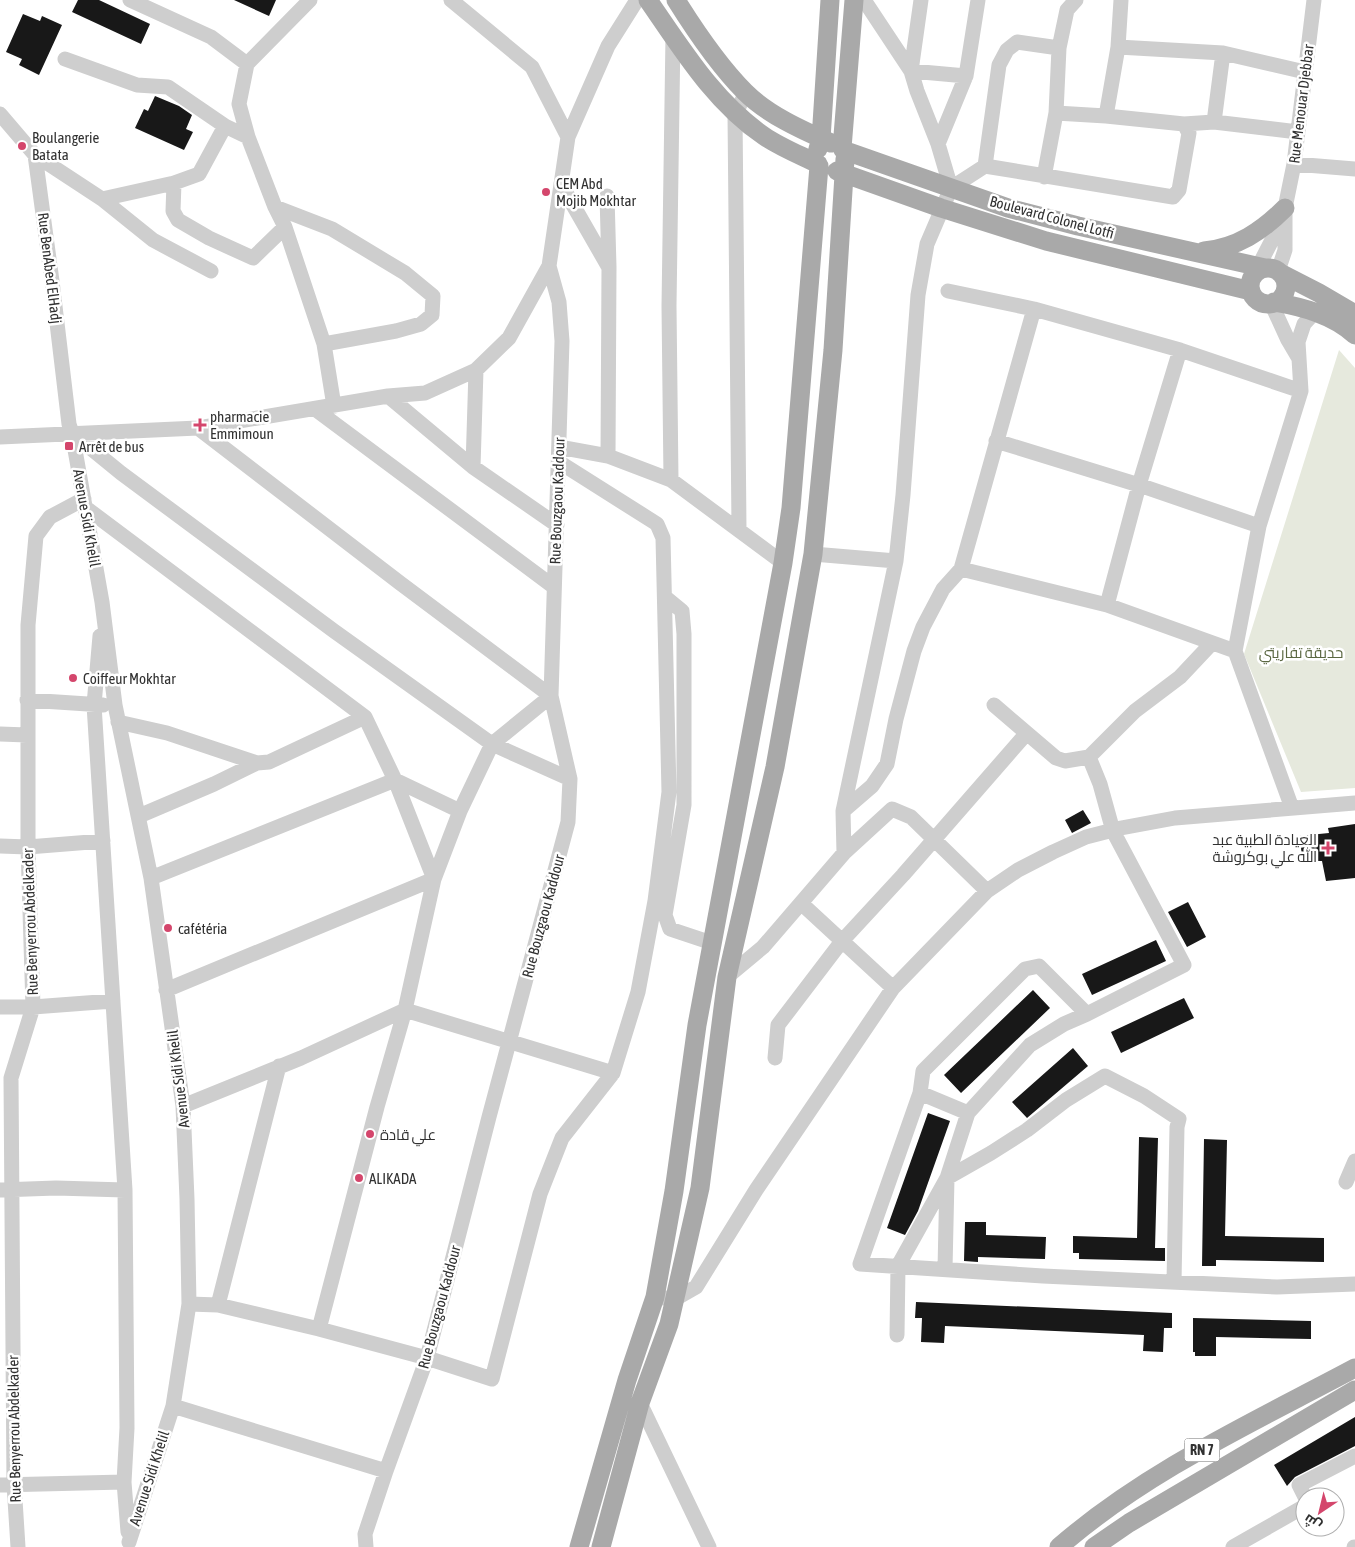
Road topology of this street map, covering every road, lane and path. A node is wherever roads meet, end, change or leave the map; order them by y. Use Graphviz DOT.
graph roads {
  1 [pos="130,0"];
  2 [pos="310,0"];
  3 [pos="450,0"];
  4 [pos="637,0"];
  5 [pos="648,0"];
  6 [pos="676,0"];
  7 [pos="830,0"];
  8 [pos="854,0"];
  9 [pos="864,0"];
  10 [pos="921,0"];
  11 [pos="978,0"];
  12 [pos="1076,0"];
  13 [pos="1121,0"];
  14 [pos="1314,0"];
  15 [pos="673,36"];
  16 [pos="1118,47"];
  17 [pos="1059,48"];
  18 [pos="1223,54"];
  19 [pos="65,59"];
  20 [pos="247,64"];
  21 [pos="911,71"];
  22 [pos="1305,72"];
  23 [pos="966,76"];
  24 [pos="746,93"];
  25 [pos="0,114"];
  26 [pos="735,114"];
  27 [pos="1056,114"];
  28 [pos="1106,116"];
  29 [pos="1214,122"];
  30 [pos="1184,124"];
  31 [pos="225,126"];
  32 [pos="1298,132"];
  33 [pos="248,136"];
  34 [pos="568,137"];
  35 [pos="938,144"];
  36 [pos="35,155"];
  37 [pos="832,157"];
  38 [pos="1294,164"];
  39 [pos="985,166"];
  40 [pos="1355,169"];
  41 [pos="1044,177"];
  42 [pos="174,183"];
  43 [pos="561,184"];
  44 [pos="951,188"];
  45 [pos="607,196"];
  46 [pos="102,199"];
  47 [pos="275,208"];
  48 [pos="941,208"];
  49 [pos="1285,208"];
  50 [pos="285,227"];
  51 [pos="1195,251"];
  52 [pos="549,266"];
  53 [pos="609,267"];
  54 [pos="211,271"];
  55 [pos="1265,274"];
  56 [pos="948,291"];
  57 [pos="1273,303"];
  58 [pos="1034,310"];
  59 [pos="1315,312"];
  60 [pos="1355,314"];
  61 [pos="1355,335"];
  62 [pos="324,344"];
  63 [pos="1180,350"];
  64 [pos="1298,358"];
  65 [pos="476,370"];
  66 [pos="1301,391"];
  67 [pos="388,396"];
  68 [pos="334,406"];
  69 [pos="315,410"];
  70 [pos="198,428"];
  71 [pos="72,433"];
  72 [pos="0,437"];
  73 [pos="996,441"];
  74 [pos="559,454"];
  75 [pos="608,456"];
  76 [pos="473,467"];
  77 [pos="671,480"];
  78 [pos="1139,485"];
  79 [pos="85,504"];
  80 [pos="556,524"];
  81 [pos="1260,526"];
  82 [pos="738,529"];
  83 [pos="813,554"];
  84 [pos="896,561"];
  85 [pos="783,563"];
  86 [pos="961,569"];
  87 [pos="554,587"];
  88 [pos="665,598"];
  89 [pos="102,602"];
  90 [pos="1107,605"];
  91 [pos="1212,643"];
  92 [pos="1235,652"];
  93 [pos="551,696"];
  94 [pos="27,700"];
  95 [pos="94,705"];
  96 [pos="115,705"];
  97 [pos="994,705"];
  98 [pos="365,717"];
  99 [pos="118,722"];
  100 [pos="0,734"];
  101 [pos="1026,734"];
  102 [pos="27,735"];
  103 [pos="492,744"];
  104 [pos="1089,757"];
  105 [pos="257,763"];
  106 [pos="570,779"];
  107 [pos="395,780"];
  108 [pos="1355,802"];
  109 [pos="1292,808"];
  110 [pos="460,811"];
  111 [pos="842,811"];
  112 [pos="139,816"];
  113 [pos="1114,831"];
  114 [pos="933,839"];
  115 [pos="103,841"];
  116 [pos="0,846"];
  117 [pos="28,847"];
  118 [pos="844,853"];
  119 [pos="151,878"];
  120 [pos="434,879"];
  121 [pos="987,891"];
  122 [pos="802,904"];
  123 [pos="842,941"];
  124 [pos="712,943"];
  125 [pos="727,977"];
  126 [pos="893,988"];
  127 [pos="166,990"];
  128 [pos="113,1001"];
  129 [pos="0,1007"];
  130 [pos="34,1007"];
  131 [pos="405,1010"];
  132 [pos="1087,1014"];
  133 [pos="509,1041"];
  134 [pos="775,1058"];
  135 [pos="279,1066"];
  136 [pos="613,1073"];
  137 [pos="6,1077"];
  138 [pos="920,1093"];
  139 [pos="183,1106"];
  140 [pos="968,1113"];
  141 [pos="1355,1161"];
  142 [pos="947,1178"];
  143 [pos="1346,1182"];
  144 [pos="6,1190"];
  145 [pos="125,1190"];
  146 [pos="898,1266"];
  147 [pos="945,1269"];
  148 [pos="1174,1282"];
  149 [pos="1355,1284"];
  150 [pos="655,1296"];
  151 [pos="675,1299"];
  152 [pos="189,1304"];
  153 [pos="218,1305"];
  154 [pos="320,1329"];
  155 [pos="897,1335"];
  156 [pos="427,1358"];
  157 [pos="1355,1368"];
  158 [pos="1355,1390"];
  159 [pos="640,1403"];
  160 [pos="173,1406"];
  161 [pos="1355,1456"];
  162 [pos="386,1471"];
  163 [pos="124,1482"];
  164 [pos="7,1484"];
  165 [pos="1300,1487"];
  166 [pos="1295,1512"];
  167 [pos="129,1544"];
  168 [pos="18,1547"];
  169 [pos="366,1547"];
  170 [pos="579,1547"];
  171 [pos="601,1547"];
  172 [pos="709,1547"];
  173 [pos="1058,1547"];
  174 [pos="1094,1547"];
  175 [pos="1233,1547"];
  1 -- 20 [label="street"];
  2 -- 20 [label="street"];
  3 -- 34 [label="street"];
  4 -- 34 [label="street"];
  5 -- 15 [label="main road"];
  6 -- 24 [label="main road"];
  7 -- 37 [label="main road"];
  8 -- 37 [label="main road"];
  9 -- 21 [label="street"];
  10 -- 21 [label="street"];
  11 -- 23 [label="street"];
  12 -- 17 [label="street"];
  13 -- 16 [label="street"];
  14 -- 22 [label="street, Rue Menouar Djebbar"];
  15 -- 26 [label="main road"];
  15 -- 77 [label="street"];
  16 -- 18 [label="street"];
  16 -- 28 [label="street"];
  17 -- 27 [label="street"];
  17 -- 39 [label="street"];
  18 -- 22 [label="street"];
  18 -- 29 [label="street"];
  19 -- 31 [label="street"];
  20 -- 33 [label="street"];
  21 -- 23 [label="street"];
  21 -- 35 [label="street"];
  22 -- 32 [label="street, Rue Menouar Djebbar"];
  23 -- 35 [label="street"];
  24 -- 26 [label="street"];
  24 -- 37 [label="main road"];
  25 -- 36 [label="street"];
  26 -- 37 [label="main road"];
  26 -- 82 [label="street"];
  27 -- 28 [label="street"];
  27 -- 41 [label="street"];
  28 -- 30 [label="street"];
  29 -- 30 [label="street"];
  29 -- 32 [label="street"];
  30 -- 41 [label="street"];
  31 -- 33 [label="street"];
  31 -- 42 [label="street"];
  32 -- 38 [label="street, Rue Menouar Djebbar"];
  33 -- 47 [label="street"];
  34 -- 43 [label="street"];
  35 -- 44 [label="street"];
  36 -- 46 [label="street"];
  36 -- 71 [label="street, Rue BenAbed ElHadj"];
  37 -- 44 [label="main road, Boulevard Colonel Lotfi"];
  37 -- 48 [label="main road, Boulevard Colonel Lotfi"];
  37 -- 83 [label="main road"];
  37 -- 85 [label="main road"];
  38 -- 40 [label="street"];
  38 -- 49 [label="street, Rue Menouar Djebbar"];
  39 -- 41 [label="street"];
  39 -- 44 [label="street"];
  42 -- 46 [label="street"];
  42 -- 50 [label="street"];
  43 -- 52 [label="street"];
  43 -- 53 [label="street"];
  44 -- 48 [label="street"];
  44 -- 51 [label="main road, Boulevard Colonel Lotfi"];
  45 -- 53 [label="street"];
  46 -- 54 [label="street"];
  47 -- 50 [label="street"];
  47 -- 62 [label="street"];
  48 -- 55 [label="main road, Boulevard Colonel Lotfi"];
  48 -- 84 [label="street"];
  49 -- 51 [label="main road"];
  49 -- 55 [label="street, Rue Menouar Djebbar"];
  50 -- 62 [label="street"];
  51 -- 55 [label="main road, Boulevard Colonel Lotfi"];
  52 -- 65 [label="street"];
  52 -- 74 [label="street, Rue Bouzgaou Kaddour"];
  53 -- 75 [label="street"];
  55 -- 57 [label="main road"];
  55 -- 57 [label="main road"];
  55 -- 60 [label="main road, Boulevard Colonel Lotfi"];
  56 -- 58 [label="street"];
  57 -- 59 [label="main road"];
  57 -- 64 [label="street"];
  58 -- 63 [label="street"];
  58 -- 73 [label="street"];
  59 -- 61 [label="main road"];
  59 -- 64 [label="street"];
  62 -- 68 [label="street"];
  63 -- 66 [label="street"];
  63 -- 78 [label="street"];
  64 -- 66 [label="street"];
  65 -- 67 [label="street"];
  65 -- 76 [label="street"];
  66 -- 81 [label="street"];
  67 -- 68 [label="street"];
  67 -- 76 [label="street"];
  68 -- 69 [label="street"];
  69 -- 70 [label="street"];
  69 -- 87 [label="street"];
  70 -- 71 [label="street"];
  70 -- 93 [label="street"];
  71 -- 72 [label="street"];
  71 -- 79 [label="street, Avenue Sidi Khelil"];
  71 -- 103 [label="street"];
  73 -- 78 [label="street"];
  73 -- 86 [label="street"];
  74 -- 75 [label="street"];
  74 -- 80 [label="street, Rue Bouzgaou Kaddour"];
  74 -- 88 [label="street"];
  75 -- 77 [label="street"];
  76 -- 80 [label="street"];
  77 -- 82 [label="street"];
  78 -- 81 [label="street"];
  78 -- 90 [label="street"];
  79 -- 89 [label="street, Avenue Sidi Khelil"];
  79 -- 94 [label="street, Rue Benyerrou Abdelkader"];
  79 -- 98 [label="street"];
  80 -- 87 [label="street, Rue Bouzgaou Kaddour"];
  81 -- 92 [label="street"];
  82 -- 85 [label="street"];
  83 -- 84 [label="street"];
  83 -- 125 [label="main road"];
  84 -- 111 [label="street"];
  85 -- 124 [label="main road"];
  86 -- 90 [label="street"];
  86 -- 111 [label="street"];
  87 -- 93 [label="street, Rue Bouzgaou Kaddour"];
  88 -- 124 [label="street"];
  88 -- 136 [label="street"];
  89 -- 95 [label="street, Avenue Sidi Khelil"];
  89 -- 96 [label="street, Avenue Sidi Khelil"];
  90 -- 91 [label="street"];
  91 -- 92 [label="street"];
  91 -- 104 [label="street"];
  92 -- 109 [label="street"];
  93 -- 103 [label="street"];
  93 -- 106 [label="street, Rue Bouzgaou Kaddour"];
  94 -- 95 [label="street"];
  94 -- 102 [label="street, Rue Benyerrou Abdelkader"];
  95 -- 96 [label="street"];
  95 -- 115 [label="street, Avenue Sidi Khelil"];
  96 -- 99 [label="street, Avenue Sidi Khelil"];
  97 -- 101 [label="street"];
  98 -- 105 [label="street"];
  98 -- 107 [label="street"];
  99 -- 105 [label="street"];
  99 -- 112 [label="street, Avenue Sidi Khelil"];
  100 -- 102 [label="street"];
  101 -- 104 [label="street"];
  101 -- 114 [label="street"];
  102 -- 117 [label="street, Rue Benyerrou Abdelkader"];
  103 -- 106 [label="street"];
  103 -- 110 [label="street"];
  104 -- 113 [label="street"];
  105 -- 112 [label="street"];
  106 -- 133 [label="street, Rue Bouzgaou Kaddour"];
  107 -- 110 [label="street"];
  107 -- 119 [label="street"];
  107 -- 120 [label="street"];
  108 -- 109 [label="street"];
  109 -- 113 [label="street"];
  110 -- 120 [label="street"];
  111 -- 118 [label="street"];
  112 -- 119 [label="street, Avenue Sidi Khelil"];
  113 -- 121 [label="street"];
  113 -- 132 [label="street"];
  114 -- 118 [label="street"];
  114 -- 121 [label="street"];
  114 -- 123 [label="street"];
  115 -- 117 [label="street"];
  115 -- 128 [label="street, Avenue Sidi Khelil"];
  116 -- 117 [label="street"];
  117 -- 130 [label="street, Rue Benyerrou Abdelkader"];
  118 -- 122 [label="street"];
  119 -- 127 [label="street, Avenue Sidi Khelil"];
  120 -- 127 [label="street"];
  120 -- 131 [label="street"];
  121 -- 126 [label="street"];
  122 -- 123 [label="street"];
  122 -- 125 [label="street"];
  123 -- 126 [label="street"];
  123 -- 134 [label="street"];
  124 -- 150 [label="main road"];
  125 -- 151 [label="main road"];
  126 -- 151 [label="street"];
  127 -- 139 [label="street, Avenue Sidi Khelil"];
  128 -- 130 [label="street"];
  128 -- 145 [label="street, Avenue Sidi Khelil"];
  129 -- 130 [label="street"];
  130 -- 137 [label="street, Rue Benyerrou Abdelkader"];
  131 -- 133 [label="street"];
  131 -- 135 [label="street"];
  131 -- 154 [label="street"];
  132 -- 138 [label="street"];
  132 -- 140 [label="street"];
  133 -- 136 [label="street"];
  133 -- 156 [label="street, Rue Bouzgaou Kaddour"];
  135 -- 139 [label="street"];
  135 -- 153 [label="street"];
  136 -- 156 [label="street"];
  137 -- 144 [label="street, Rue Benyerrou Abdelkader"];
  138 -- 140 [label="street"];
  138 -- 146 [label="street"];
  139 -- 152 [label="street, Avenue Sidi Khelil"];
  140 -- 142 [label="street"];
  141 -- 143 [label="street"];
  142 -- 146 [label="street"];
  142 -- 147 [label="street"];
  142 -- 148 [label="street"];
  144 -- 145 [label="street"];
  144 -- 164 [label="street, Rue Benyerrou Abdelkader"];
  145 -- 163 [label="street, Avenue Sidi Khelil"];
  146 -- 147 [label="street"];
  146 -- 155 [label="street"];
  147 -- 148 [label="street"];
  148 -- 149 [label="street"];
  150 -- 151 [label="street"];
  150 -- 170 [label="main road"];
  151 -- 159 [label="main road"];
  152 -- 153 [label="street"];
  152 -- 160 [label="street, Avenue Sidi Khelil"];
  153 -- 154 [label="street"];
  154 -- 156 [label="street"];
  156 -- 162 [label="street, Rue Bouzgaou Kaddour"];
  157 -- 173 [label="main road, RN 7"];
  158 -- 174 [label="main road, RN 7"];
  159 -- 171 [label="main road"];
  159 -- 172 [label="street"];
  160 -- 162 [label="street"];
  160 -- 167 [label="street, Avenue Sidi Khelil"];
  161 -- 165 [label="street"];
  162 -- 169 [label="street, Rue Bouzgaou Kaddour"];
  163 -- 164 [label="street"];
  163 -- 167 [label="street, Avenue Sidi Khelil"];
  164 -- 168 [label="street, Rue Benyerrou Abdelkader"];
  166 -- 175 [label="street"];
}
